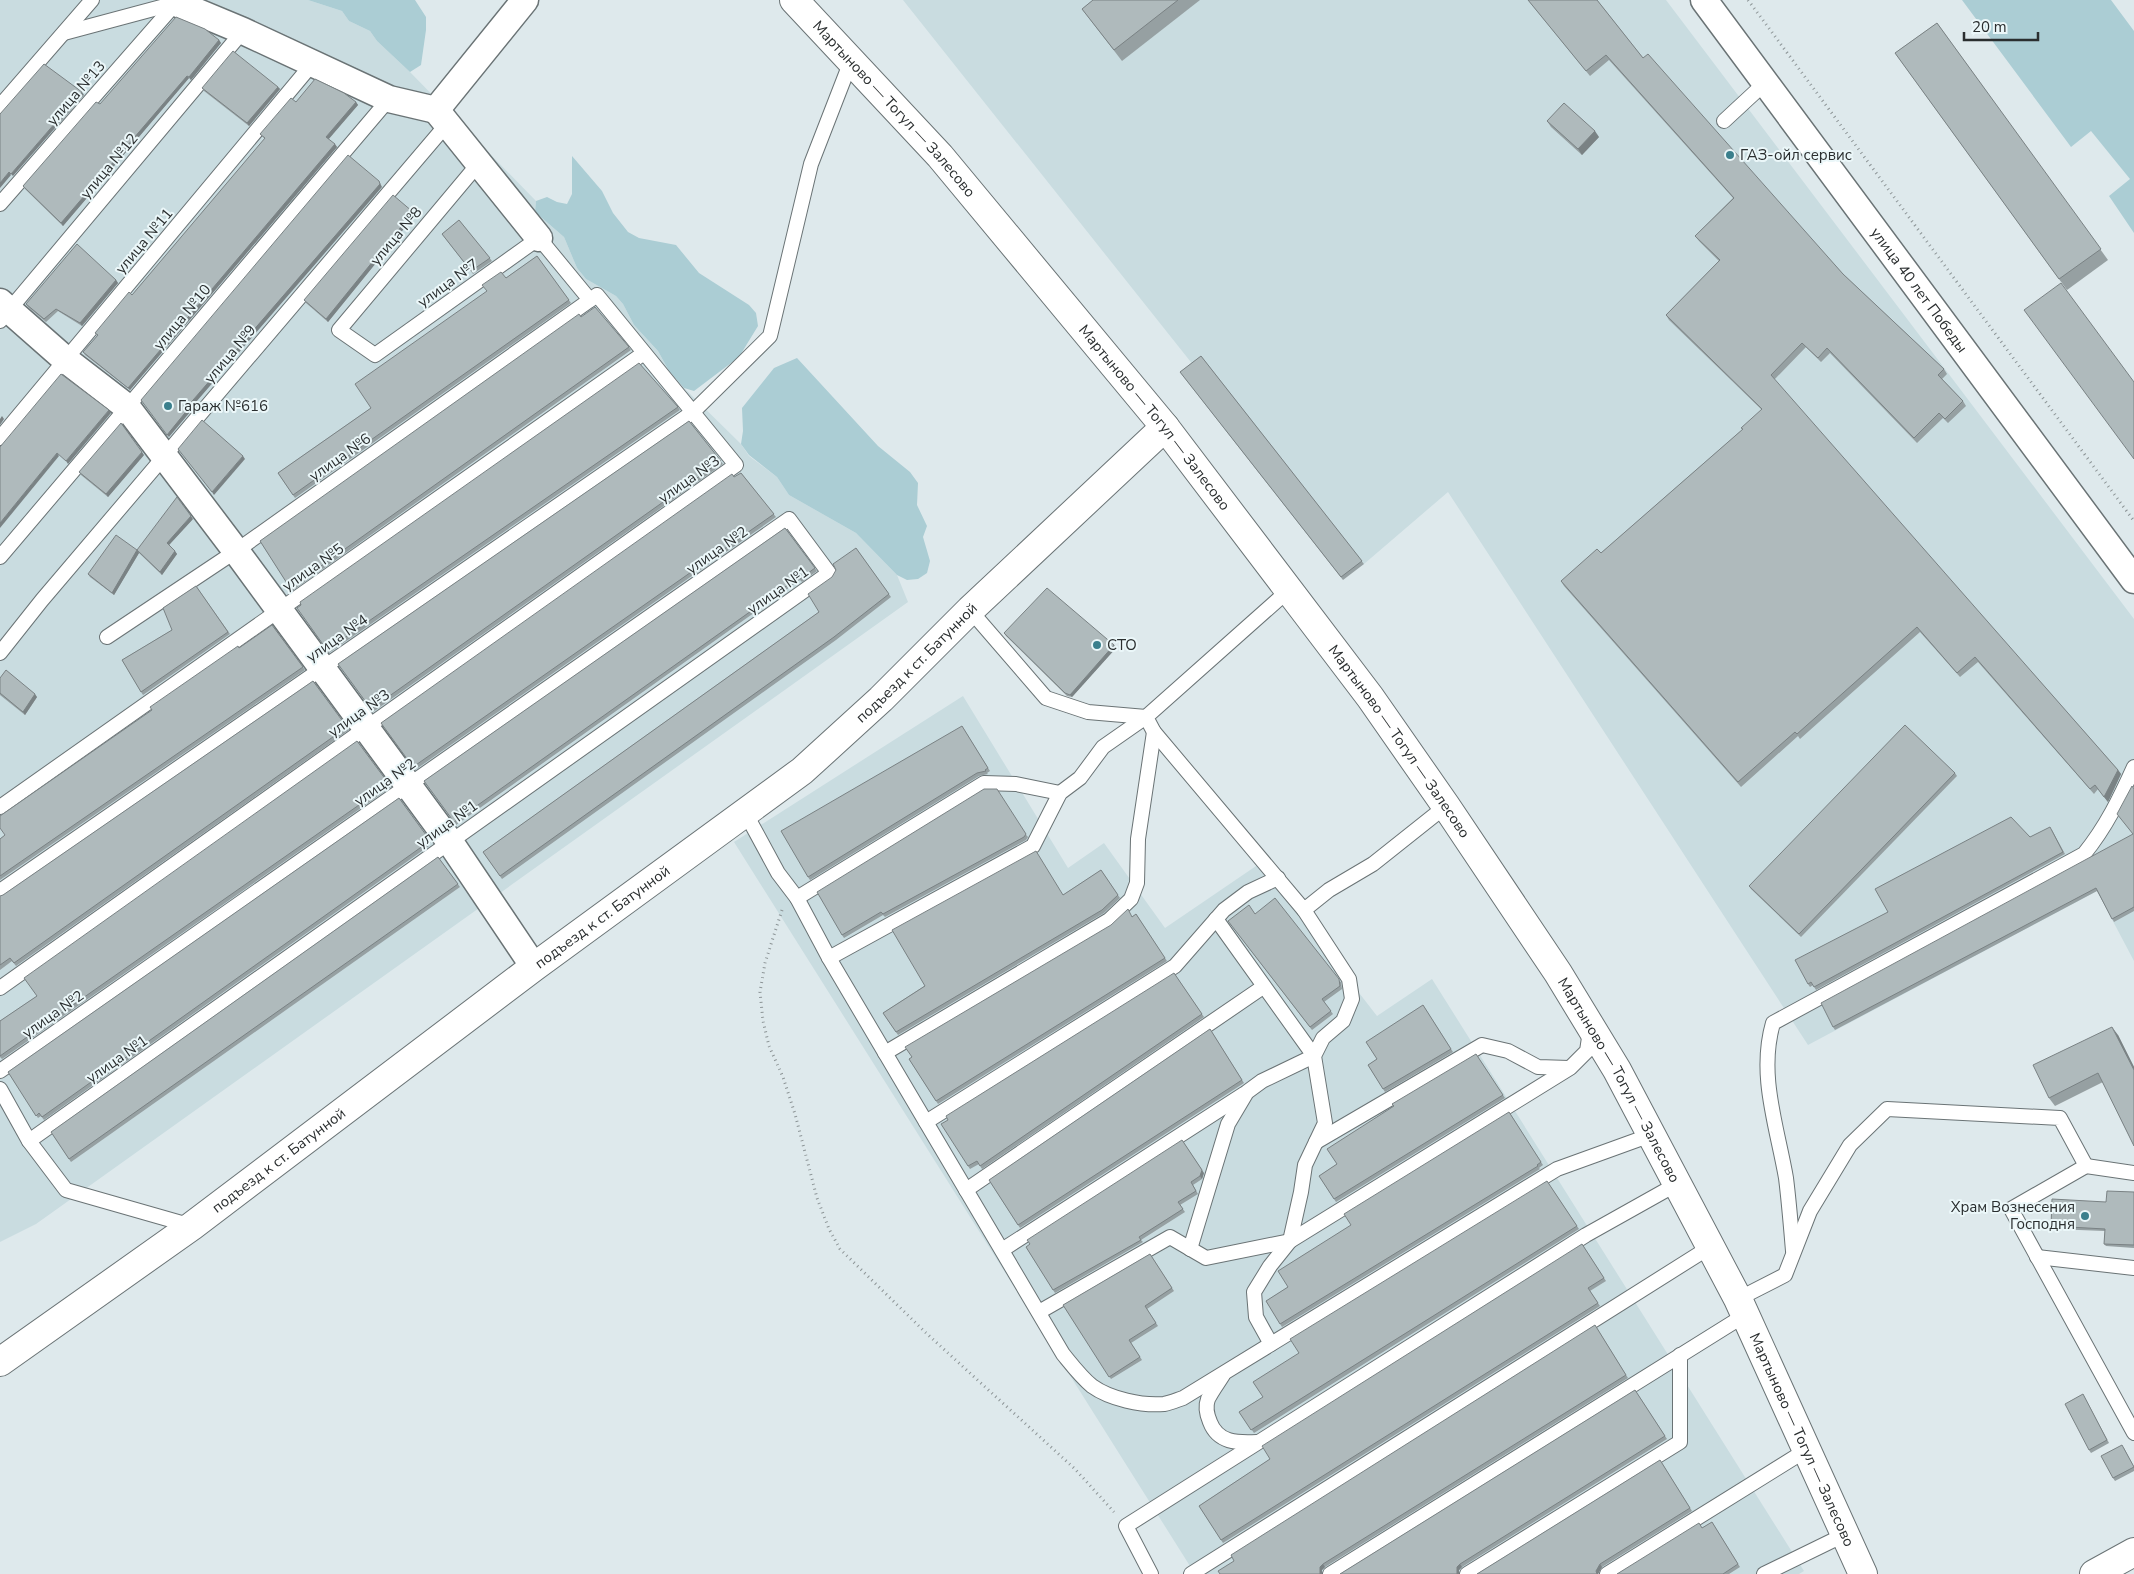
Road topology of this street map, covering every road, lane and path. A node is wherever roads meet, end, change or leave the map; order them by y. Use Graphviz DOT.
graph roads {
  1 [pos="92,0"];
  2 [pos="525,0"];
  3 [pos="794,0"];
  4 [pos="1704,0"];
  5 [pos="1748,0"];
  6 [pos="175,2"];
  7 [pos="244,31"];
  8 [pos="64,33"];
  9 [pos="851,61"];
  10 [pos="313,64"];
  11 [pos="1765,83"];
  12 [pos="389,98"];
  13 [pos="0,106"];
  14 [pos="442,117"];
  15 [pos="1724,121"];
  16 [pos="479,163"];
  17 [pos="0,204"];
  18 [pos="539,238"];
  19 [pos="590,300"];
  20 [pos="3,311"];
  21 [pos="644,353"];
  22 [pos="375,355"];
  23 [pos="66,360"];
  24 [pos="127,407"];
  25 [pos="693,412"];
  26 [pos="1165,427"];
  27 [pos="0,438"];
  28 [pos="164,456"];
  29 [pos="789,519"];
  30 [pos="2134,521"];
  31 [pos="236,550"];
  32 [pos="0,557"];
  33 [pos="2134,580"];
  34 [pos="1290,589"];
  35 [pos="280,610"];
  36 [pos="970,610"];
  37 [pos="107,637"];
  38 [pos="0,653"];
  39 [pos="322,668"];
  40 [pos="1146,717"];
  41 [pos="366,728"];
  42 [pos="1154,732"];
  43 [pos="2134,767"];
  44 [pos="408,786"];
  45 [pos="1060,793"];
  46 [pos="1446,806"];
  47 [pos="0,807"];
  48 [pos="746,814"];
  49 [pos="450,842"];
  50 [pos="778,873"];
  51 [pos="1278,878"];
  52 [pos="0,891"];
  53 [pos="797,898"];
  54 [pos="1304,910"];
  55 [pos="1216,919"];
  56 [pos="829,958"];
  57 [pos="534,968"];
  58 [pos="1263,987"];
  59 [pos="0,988"];
  60 [pos="1590,1028"];
  61 [pos="885,1053"];
  62 [pos="1314,1056"];
  63 [pos="1570,1068"];
  64 [pos="0,1071"];
  65 [pos="0,1089"];
  66 [pos="1247,1092"];
  67 [pos="926,1122"];
  68 [pos="1651,1135"];
  69 [pos="29,1141"];
  70 [pos="1316,1142"];
  71 [pos="2086,1166"];
  72 [pos="2134,1173"];
  73 [pos="1678,1184"];
  74 [pos="966,1190"];
  75 [pos="192,1226"];
  76 [pos="1290,1241"];
  77 [pos="1710,1247"];
  78 [pos="1190,1248"];
  79 [pos="1002,1250"];
  80 [pos="1793,1254"];
  81 [pos="2038,1257"];
  82 [pos="2134,1268"];
  83 [pos="1742,1307"];
  84 [pos="1038,1312"];
  85 [pos="1271,1344"];
  86 [pos="1680,1355"];
  87 [pos="0,1362"];
  88 [pos="1225,1372"];
  89 [pos="2134,1432"];
  90 [pos="1260,1442"];
  91 [pos="1808,1449"];
  92 [pos="1126,1526"];
  93 [pos="1846,1534"];
  94 [pos="2134,1552"];
  95 [pos="1151,1574"];
  96 [pos="1191,1574"];
  97 [pos="1330,1574"];
  98 [pos="1467,1574"];
  99 [pos="1607,1574"];
  100 [pos="1764,1574"];
  101 [pos="1864,1574"];
  102 [pos="2094,1574"];
  1 -- 8 [label="lane"];
  2 -- 14 [label="street"];
  3 -- 9 [label="street, Мартыново — Тогул — Залесово"];
  4 -- 11 [label="street, улица 40 лет Победы"];
  5 -- 30 [label="path"];
  6 -- 7 [label="street"];
  6 -- 8 [label="lane"];
  6 -- 17 [label="lane, улица №13"];
  7 -- 10 [label="street"];
  7 -- 20 [label="lane, улица №12"];
  8 -- 13 [label="lane"];
  9 -- 25 [label="lane, улица №4"];
  9 -- 26 [label="street, Мартыново — Тогул — Залесово"];
  10 -- 12 [label="street"];
  10 -- 23 [label="lane, улица №11"];
  11 -- 15 [label="lane"];
  11 -- 33 [label="street, улица 40 лет Победы"];
  12 -- 14 [label="street"];
  12 -- 24 [label="lane, улица №10"];
  14 -- 16 [label="street"];
  14 -- 28 [label="lane, улица №9"];
  16 -- 18 [label="street"];
  16 -- 22 [label="lane, улица №8"];
  18 -- 19 [label="lane"];
  18 -- 22 [label="lane, улица №7"];
  19 -- 21 [label="lane"];
  19 -- 31 [label="lane, улица №6"];
  20 -- 23 [label="street"];
  21 -- 25 [label="lane"];
  21 -- 35 [label="lane, улица №5"];
  23 -- 24 [label="street"];
  23 -- 27 [label="lane, улица №11"];
  24 -- 28 [label="street"];
  24 -- 32 [label="lane, улица №10"];
  25 -- 39 [label="lane, улица №4"];
  25 -- 41 [label="lane, улица №3"];
  26 -- 34 [label="street, Мартыново — Тогул — Залесово"];
  26 -- 36 [label="street, подъезд к ст. Батунной"];
  28 -- 31 [label="street"];
  28 -- 38 [label="lane, улица №9"];
  29 -- 44 [label="lane, улица №2"];
  29 -- 49 [label="lane, улица №1"];
  31 -- 35 [label="street"];
  31 -- 37 [label="lane, улица №6"];
  34 -- 40 [label="lane"];
  34 -- 46 [label="street, Мартыново — Тогул — Залесово"];
  35 -- 39 [label="street"];
  35 -- 47 [label="lane, улица №5"];
  36 -- 40 [label="lane"];
  36 -- 48 [label="street, подъезд к ст. Батунной"];
  39 -- 41 [label="street"];
  39 -- 52 [label="lane, улица №4"];
  40 -- 42 [label="lane"];
  40 -- 45 [label="lane"];
  41 -- 44 [label="street"];
  41 -- 59 [label="lane, улица №3"];
  42 -- 51 [label="lane"];
  42 -- 61 [label="lane"];
  43 -- 80 [label="lane"];
  44 -- 49 [label="street"];
  44 -- 64 [label="lane, улица №2"];
  45 -- 53 [label="lane"];
  45 -- 56 [label="lane"];
  46 -- 54 [label="lane"];
  46 -- 60 [label="street, Мартыново — Тогул — Залесово"];
  48 -- 50 [label="lane"];
  48 -- 57 [label="street, подъезд к ст. Батунной"];
  49 -- 57 [label="street"];
  49 -- 69 [label="lane, улица №1"];
  50 -- 53 [label="lane"];
  50 -- 92 [label="path"];
  51 -- 54 [label="lane"];
  51 -- 55 [label="lane"];
  53 -- 56 [label="lane"];
  54 -- 62 [label="lane"];
  55 -- 58 [label="lane"];
  55 -- 67 [label="lane"];
  56 -- 61 [label="lane"];
  57 -- 75 [label="street, подъезд к ст. Батунной"];
  58 -- 62 [label="lane"];
  58 -- 74 [label="lane"];
  60 -- 63 [label="lane"];
  60 -- 68 [label="street, Мартыново — Тогул — Залесово"];
  61 -- 67 [label="lane"];
  62 -- 66 [label="lane"];
  62 -- 70 [label="lane"];
  63 -- 70 [label="lane"];
  63 -- 76 [label="lane"];
  65 -- 69 [label="lane"];
  66 -- 78 [label="lane"];
  66 -- 79 [label="lane"];
  67 -- 74 [label="lane"];
  68 -- 73 [label="street, Мартыново — Тогул — Залесово"];
  68 -- 85 [label="lane"];
  69 -- 75 [label="lane"];
  70 -- 76 [label="lane"];
  71 -- 72 [label="lane"];
  71 -- 80 [label="lane"];
  71 -- 81 [label="lane"];
  73 -- 77 [label="street, Мартыново — Тогул — Залесово"];
  73 -- 90 [label="lane"];
  74 -- 79 [label="lane"];
  75 -- 87 [label="street, подъезд к ст. Батунной"];
  76 -- 78 [label="lane"];
  76 -- 85 [label="lane"];
  77 -- 83 [label="street, Мартыново — Тогул — Залесово"];
  77 -- 96 [label="lane"];
  78 -- 84 [label="lane"];
  79 -- 84 [label="lane"];
  80 -- 83 [label="lane"];
  81 -- 82 [label="lane"];
  81 -- 89 [label="lane"];
  83 -- 86 [label="lane"];
  83 -- 91 [label="street, Мартыново — Тогул — Залесово"];
  84 -- 88 [label="lane"];
  85 -- 88 [label="lane"];
  86 -- 97 [label="lane"];
  86 -- 98 [label="lane"];
  88 -- 90 [label="lane"];
  90 -- 92 [label="lane"];
  91 -- 93 [label="street, Мартыново — Тогул — Залесово"];
  91 -- 99 [label="lane"];
  92 -- 95 [label="lane"];
  93 -- 100 [label="lane"];
  93 -- 101 [label="street, Мартыново — Тогул — Залесово"];
  94 -- 102 [label="street"];
}
